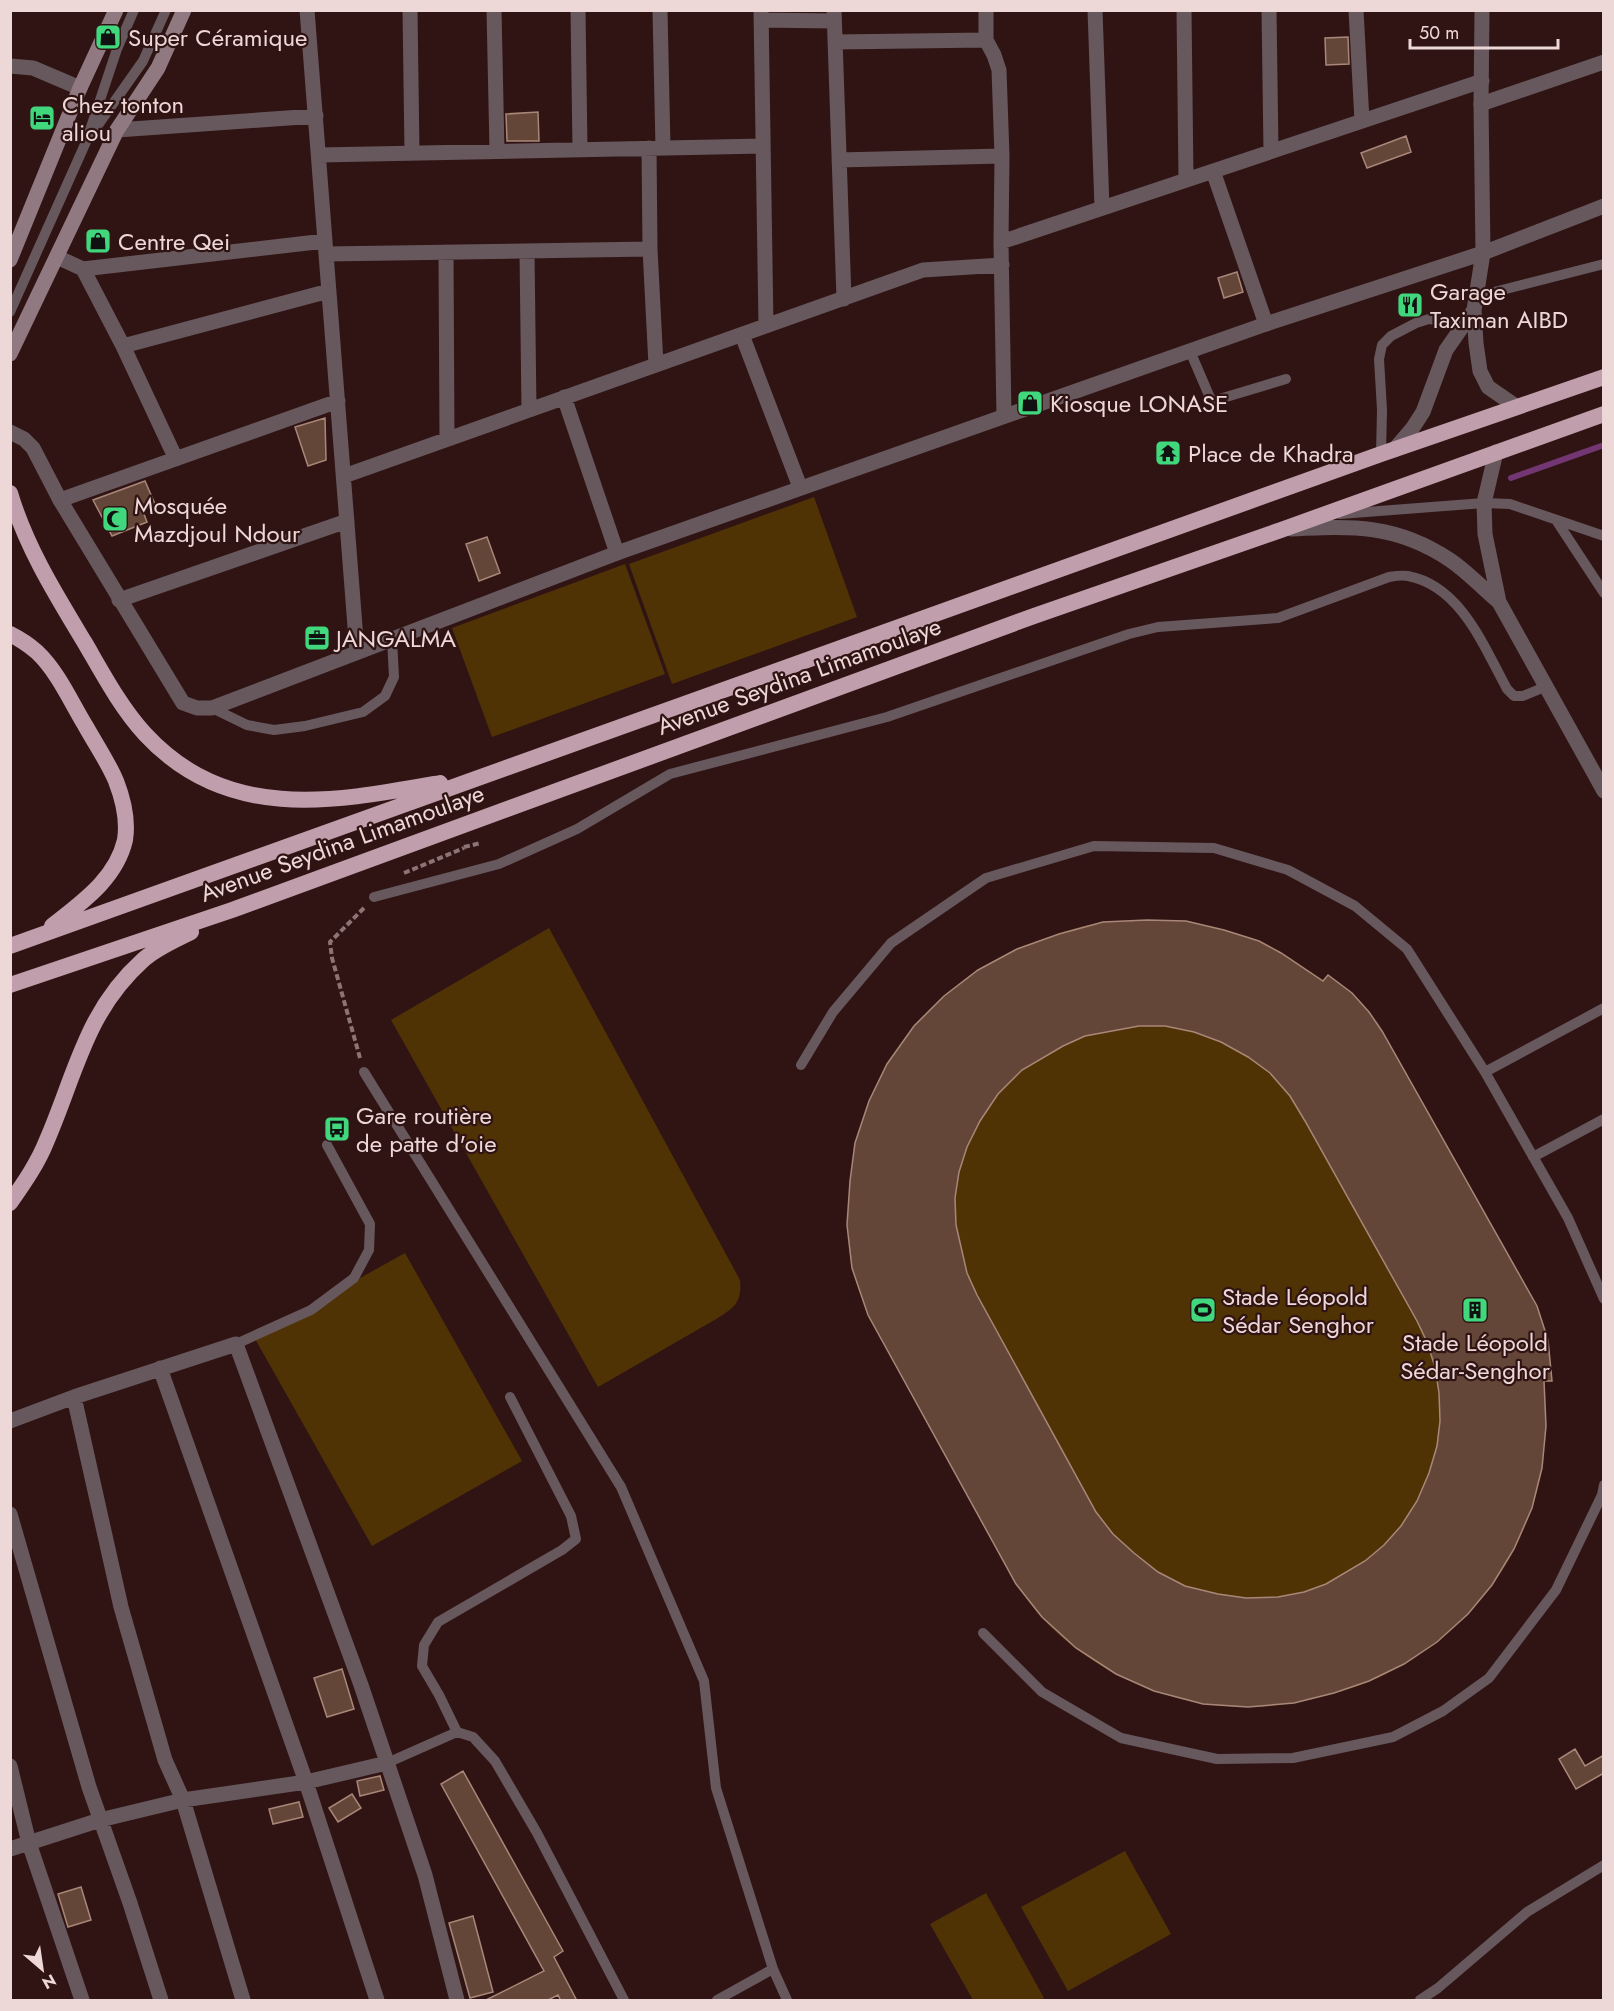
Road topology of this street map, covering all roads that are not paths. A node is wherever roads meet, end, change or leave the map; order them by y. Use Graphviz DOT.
graph roads {
  1 [pos="116,10"];
  2 [pos="134,10"];
  3 [pos="166,10"];
  4 [pos="184,10"];
  5 [pos="307,10"];
  6 [pos="410,10"];
  7 [pos="494,10"];
  8 [pos="578,10"];
  9 [pos="660,10"];
  10 [pos="986,10"];
  11 [pos="1095,10"];
  12 [pos="1184,10"];
  13 [pos="1269,10"];
  14 [pos="1356,10"];
  15 [pos="1482,10"];
  16 [pos="761,15"];
  17 [pos="834,16"];
  18 [pos="986,40"];
  19 [pos="835,42"];
  20 [pos="1604,62"];
  21 [pos="10,66"];
  22 [pos="1482,81"];
  23 [pos="80,88"];
  24 [pos="1481,104"];
  25 [pos="316,116"];
  26 [pos="1362,121"];
  27 [pos="117,130"];
  28 [pos="86,142"];
  29 [pos="763,146"];
  30 [pos="656,148"];
  31 [pos="580,149"];
  32 [pos="497,151"];
  33 [pos="1271,151"];
  34 [pos="412,153"];
  35 [pos="319,155"];
  36 [pos="1002,156"];
  37 [pos="839,160"];
  38 [pos="1213,171"];
  39 [pos="1186,180"];
  40 [pos="1604,206"];
  41 [pos="1102,208"];
  42 [pos="1001,242"];
  43 [pos="326,248"];
  44 [pos="650,249"];
  45 [pos="446,252"];
  46 [pos="527,252"];
  47 [pos="1483,253"];
  48 [pos="57,257"];
  49 [pos="10,260"];
  50 [pos="1604,264"];
  51 [pos="1002,265"];
  52 [pos="83,269"];
  53 [pos="329,291"];
  54 [pos="1478,293"];
  55 [pos="844,298"];
  56 [pos="1474,310"];
  57 [pos="10,312"];
  58 [pos="1266,324"];
  59 [pos="1464,324"];
  60 [pos="766,326"];
  61 [pos="742,334"];
  62 [pos="123,346"];
  63 [pos="1190,351"];
  64 [pos="10,354"];
  65 [pos="656,365"];
  66 [pos="1604,376"];
  67 [pos="1286,379"];
  68 [pos="564,397"];
  69 [pos="338,401"];
  70 [pos="1517,407"];
  71 [pos="529,410"];
  72 [pos="1604,414"];
  73 [pos="1004,416"];
  74 [pos="10,432"];
  75 [pos="447,439"];
  76 [pos="1388,452"];
  77 [pos="1496,452"];
  78 [pos="176,459"];
  79 [pos="344,476"];
  80 [pos="800,488"];
  81 [pos="10,493"];
  82 [pos="60,500"];
  83 [pos="1484,503"];
  84 [pos="1322,515"];
  85 [pos="1556,520"];
  86 [pos="347,521"];
  87 [pos="1281,530"];
  88 [pos="1604,536"];
  89 [pos="617,553"];
  90 [pos="1604,593"];
  91 [pos="119,600"];
  92 [pos="1499,602"];
  93 [pos="10,634"];
  94 [pos="392,639"];
  95 [pos="357,652"];
  96 [pos="1547,686"];
  97 [pos="212,708"];
  98 [pos="485,775"];
  99 [pos="1604,791"];
  100 [pos="374,897"];
  101 [pos="232,910"];
  102 [pos="42,934"];
  103 [pos="10,946"];
  104 [pos="10,985"];
  105 [pos="1604,1008"];
  106 [pos="801,1065"];
  107 [pos="364,1072"];
  108 [pos="1485,1072"];
  109 [pos="1604,1119"];
  110 [pos="327,1145"];
  111 [pos="1533,1157"];
  112 [pos="10,1203"];
  113 [pos="1604,1299"];
  114 [pos="236,1344"];
  115 [pos="160,1368"];
  116 [pos="74,1397"];
  117 [pos="510,1397"];
  118 [pos="10,1421"];
  119 [pos="1604,1485"];
  120 [pos="10,1514"];
  121 [pos="983,1633"];
  122 [pos="457,1732"];
  123 [pos="387,1763"];
  124 [pos="10,1766"];
  125 [pos="306,1782"];
  126 [pos="183,1800"];
  127 [pos="100,1820"];
  128 [pos="30,1843"];
  129 [pos="10,1849"];
  130 [pos="1604,1865"];
  131 [pos="773,1969"];
  132 [pos="1438,1988"];
  133 [pos="82,2001"];
  134 [pos="161,2001"];
  135 [pos="243,2001"];
  136 [pos="377,2001"];
  137 [pos="457,2001"];
  138 [pos="624,2001"];
  139 [pos="717,2001"];
  140 [pos="787,2001"];
  141 [pos="1420,2001"];
  142 [pos="1443,2001"];
  1 -- 23 [label="main road"];
  2 -- 28 [label="lane"];
  3 -- 28 [label="lane"];
  4 -- 27 [label="main road"];
  5 -- 25 [label="street"];
  6 -- 34 [label="street"];
  7 -- 32 [label="street"];
  8 -- 31 [label="street"];
  9 -- 30 [label="street"];
  10 -- 18 [label="street"];
  11 -- 41 [label="street"];
  12 -- 39 [label="street"];
  13 -- 33 [label="street"];
  14 -- 26 [label="street"];
  15 -- 22 [label="street"];
  16 -- 17 [label="street"];
  16 -- 29 [label="street"];
  17 -- 19 [label="street"];
  18 -- 19 [label="street"];
  18 -- 36 [label="street"];
  19 -- 37 [label="street"];
  20 -- 24 [label="street"];
  21 -- 23 [label="street"];
  22 -- 24 [label="street"];
  22 -- 26 [label="street"];
  23 -- 49 [label="main road"];
  24 -- 47 [label="street"];
  25 -- 27 [label="street"];
  25 -- 35 [label="street"];
  26 -- 33 [label="street"];
  27 -- 48 [label="main road"];
  28 -- 57 [label="lane"];
  29 -- 30 [label="street"];
  29 -- 60 [label="street"];
  30 -- 31 [label="street"];
  30 -- 44 [label="street"];
  31 -- 32 [label="street"];
  32 -- 34 [label="street"];
  33 -- 38 [label="street"];
  34 -- 35 [label="street"];
  35 -- 43 [label="street"];
  36 -- 37 [label="street"];
  36 -- 42 [label="street"];
  37 -- 55 [label="street"];
  38 -- 39 [label="street"];
  38 -- 58 [label="street"];
  39 -- 41 [label="street"];
  40 -- 47 [label="street"];
  41 -- 42 [label="street"];
  42 -- 51 [label="street"];
  43 -- 45 [label="street"];
  43 -- 52 [label="street"];
  43 -- 53 [label="street"];
  44 -- 46 [label="street"];
  44 -- 65 [label="street"];
  45 -- 46 [label="street"];
  45 -- 75 [label="street"];
  46 -- 71 [label="street"];
  47 -- 54 [label="street"];
  47 -- 58 [label="street"];
  48 -- 52 [label="street"];
  48 -- 64 [label="main road"];
  50 -- 54 [label="lane"];
  51 -- 55 [label="street"];
  51 -- 73 [label="street"];
  52 -- 62 [label="street"];
  53 -- 62 [label="street"];
  53 -- 69 [label="street"];
  54 -- 56 [label="street"];
  55 -- 60 [label="street"];
  56 -- 59 [label="street"];
  56 -- 70 [label="street"];
  58 -- 63 [label="street"];
  59 -- 76 [label="street"];
  59 -- 76 [label="lane"];
  60 -- 61 [label="street"];
  61 -- 65 [label="street"];
  61 -- 80 [label="street"];
  62 -- 78 [label="street"];
  63 -- 67 [label="lane"];
  63 -- 73 [label="street"];
  65 -- 68 [label="street"];
  66 -- 70 [label="highway, Avenue Seydina Limamoulaye"];
  68 -- 71 [label="street"];
  68 -- 89 [label="street"];
  69 -- 78 [label="street"];
  69 -- 79 [label="street"];
  70 -- 76 [label="highway, Avenue Seydina Limamoulaye"];
  71 -- 75 [label="street"];
  72 -- 77 [label="highway, Avenue Seydina Limamoulaye"];
  73 -- 80 [label="street"];
  74 -- 82 [label="street"];
  75 -- 79 [label="street"];
  76 -- 98 [label="highway, Avenue Seydina Limamoulaye"];
  77 -- 83 [label="street"];
  77 -- 84 [label="highway, Avenue Seydina Limamoulaye"];
  78 -- 82 [label="street"];
  79 -- 86 [label="street"];
  80 -- 89 [label="street"];
  81 -- 98 [label="highway"];
  82 -- 91 [label="street"];
  83 -- 84 [label="lane"];
  83 -- 85 [label="lane"];
  83 -- 92 [label="street"];
  84 -- 87 [label="highway, Avenue Seydina Limamoulaye"];
  85 -- 88 [label="lane"];
  85 -- 90 [label="lane"];
  86 -- 91 [label="street"];
  86 -- 95 [label="street"];
  87 -- 92 [label="street"];
  87 -- 101 [label="highway, Avenue Seydina Limamoulaye"];
  89 -- 94 [label="street"];
  91 -- 97 [label="street"];
  92 -- 96 [label="street"];
  93 -- 102 [label="highway"];
  94 -- 95 [label="street"];
  94 -- 97 [label="lane"];
  95 -- 97 [label="street"];
  96 -- 99 [label="street"];
  96 -- 100 [label="lane"];
  98 -- 102 [label="highway, Avenue Seydina Limamoulaye"];
  101 -- 104 [label="highway, Avenue Seydina Limamoulaye"];
  101 -- 112 [label="highway"];
  102 -- 103 [label="highway, Avenue Seydina Limamoulaye"];
  105 -- 108 [label="lane"];
  106 -- 108 [label="lane"];
  107 -- 131 [label="lane"];
  108 -- 111 [label="lane"];
  109 -- 111 [label="lane"];
  110 -- 114 [label="lane"];
  111 -- 113 [label="lane"];
  114 -- 115 [label="street"];
  114 -- 123 [label="street"];
  115 -- 116 [label="street"];
  115 -- 125 [label="street"];
  116 -- 118 [label="street"];
  116 -- 126 [label="street"];
  117 -- 122 [label="lane"];
  119 -- 121 [label="lane"];
  120 -- 127 [label="street"];
  122 -- 123 [label="lane"];
  122 -- 138 [label="lane"];
  123 -- 125 [label="street"];
  123 -- 137 [label="street"];
  124 -- 128 [label="street"];
  125 -- 126 [label="street"];
  125 -- 136 [label="street"];
  126 -- 127 [label="street"];
  126 -- 135 [label="street"];
  127 -- 128 [label="street"];
  127 -- 134 [label="street"];
  128 -- 129 [label="street"];
  128 -- 133 [label="street"];
  130 -- 132 [label="lane"];
  131 -- 139 [label="lane"];
  131 -- 140 [label="lane"];
  132 -- 141 [label="lane"];
  132 -- 142 [label="lane"];
}
